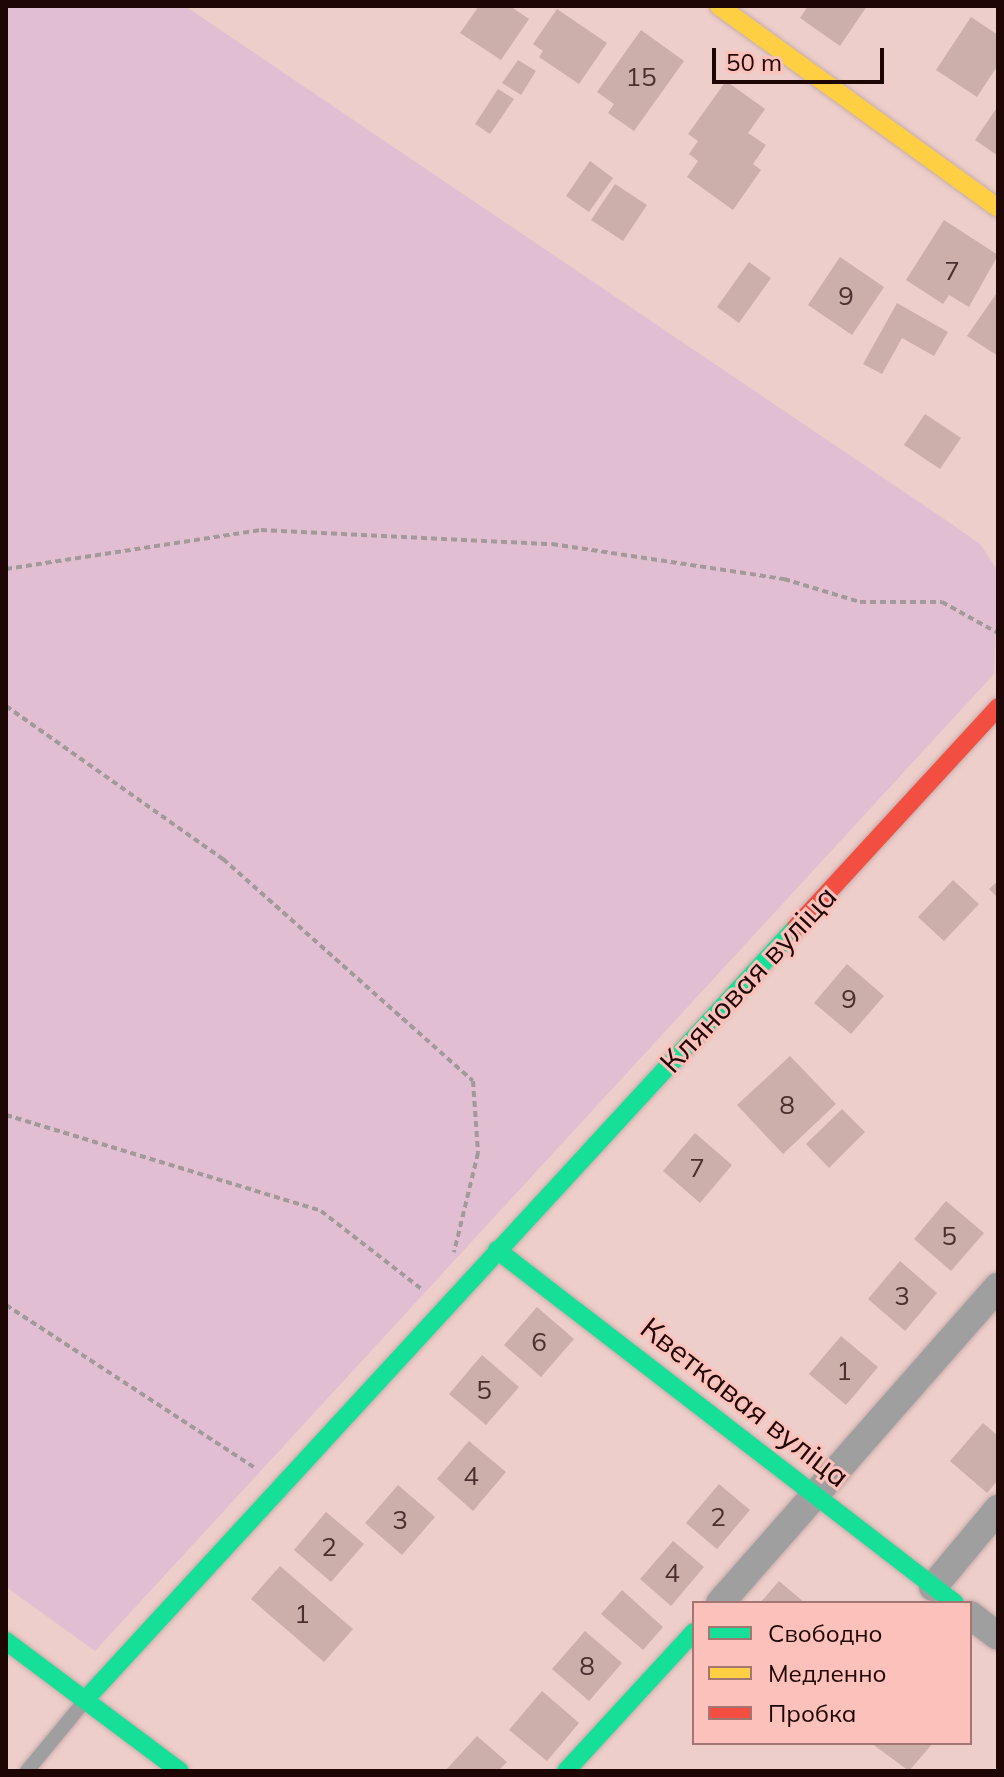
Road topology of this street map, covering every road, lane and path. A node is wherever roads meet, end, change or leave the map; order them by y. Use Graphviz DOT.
graph roads {
  1 [pos="736,11"];
  2 [pos="998,208"];
  3 [pos="6,569"];
  4 [pos="998,633"];
  5 [pos="6,706"];
  6 [pos="998,707"];
  7 [pos="6,1115"];
  8 [pos="497,1250"];
  9 [pos="453,1257"];
  10 [pos="998,1287"];
  11 [pos="6,1305"];
  12 [pos="438,1316"];
  13 [pos="282,1486"];
  14 [pos="814,1501"];
  15 [pos="998,1509"];
  16 [pos="944,1595"];
  17 [pos="722,1601"];
  18 [pos="972,1616"];
  19 [pos="692,1634"];
  20 [pos="998,1636"];
  21 [pos="6,1641"];
  22 [pos="85,1700"];
  23 [pos="27,1771"];
  24 [pos="180,1771"];
  25 [pos="566,1771"];
  1 -- 2 [label="street"];
  3 -- 4 [label="path"];
  5 -- 9 [label="path"];
  6 -- 8 [label="street, Кляновая вуліца"];
  7 -- 12 [label="path"];
  8 -- 12 [label="street, Кляновая вуліца"];
  8 -- 14 [label="street, Кветкавая вуліца"];
  10 -- 14 [label="street"];
  11 -- 13 [label="path"];
  12 -- 13 [label="street, Кляновая вуліца"];
  13 -- 22 [label="street, Кляновая вуліца"];
  14 -- 16 [label="street, Кветкавая вуліца"];
  14 -- 17 [label="street"];
  15 -- 16 [label="street"];
  18 -- 20 [label="street"];
  19 -- 25 [label="street"];
  21 -- 22 [label="street"];
  22 -- 23 [label="lane"];
  22 -- 24 [label="street"];
}
